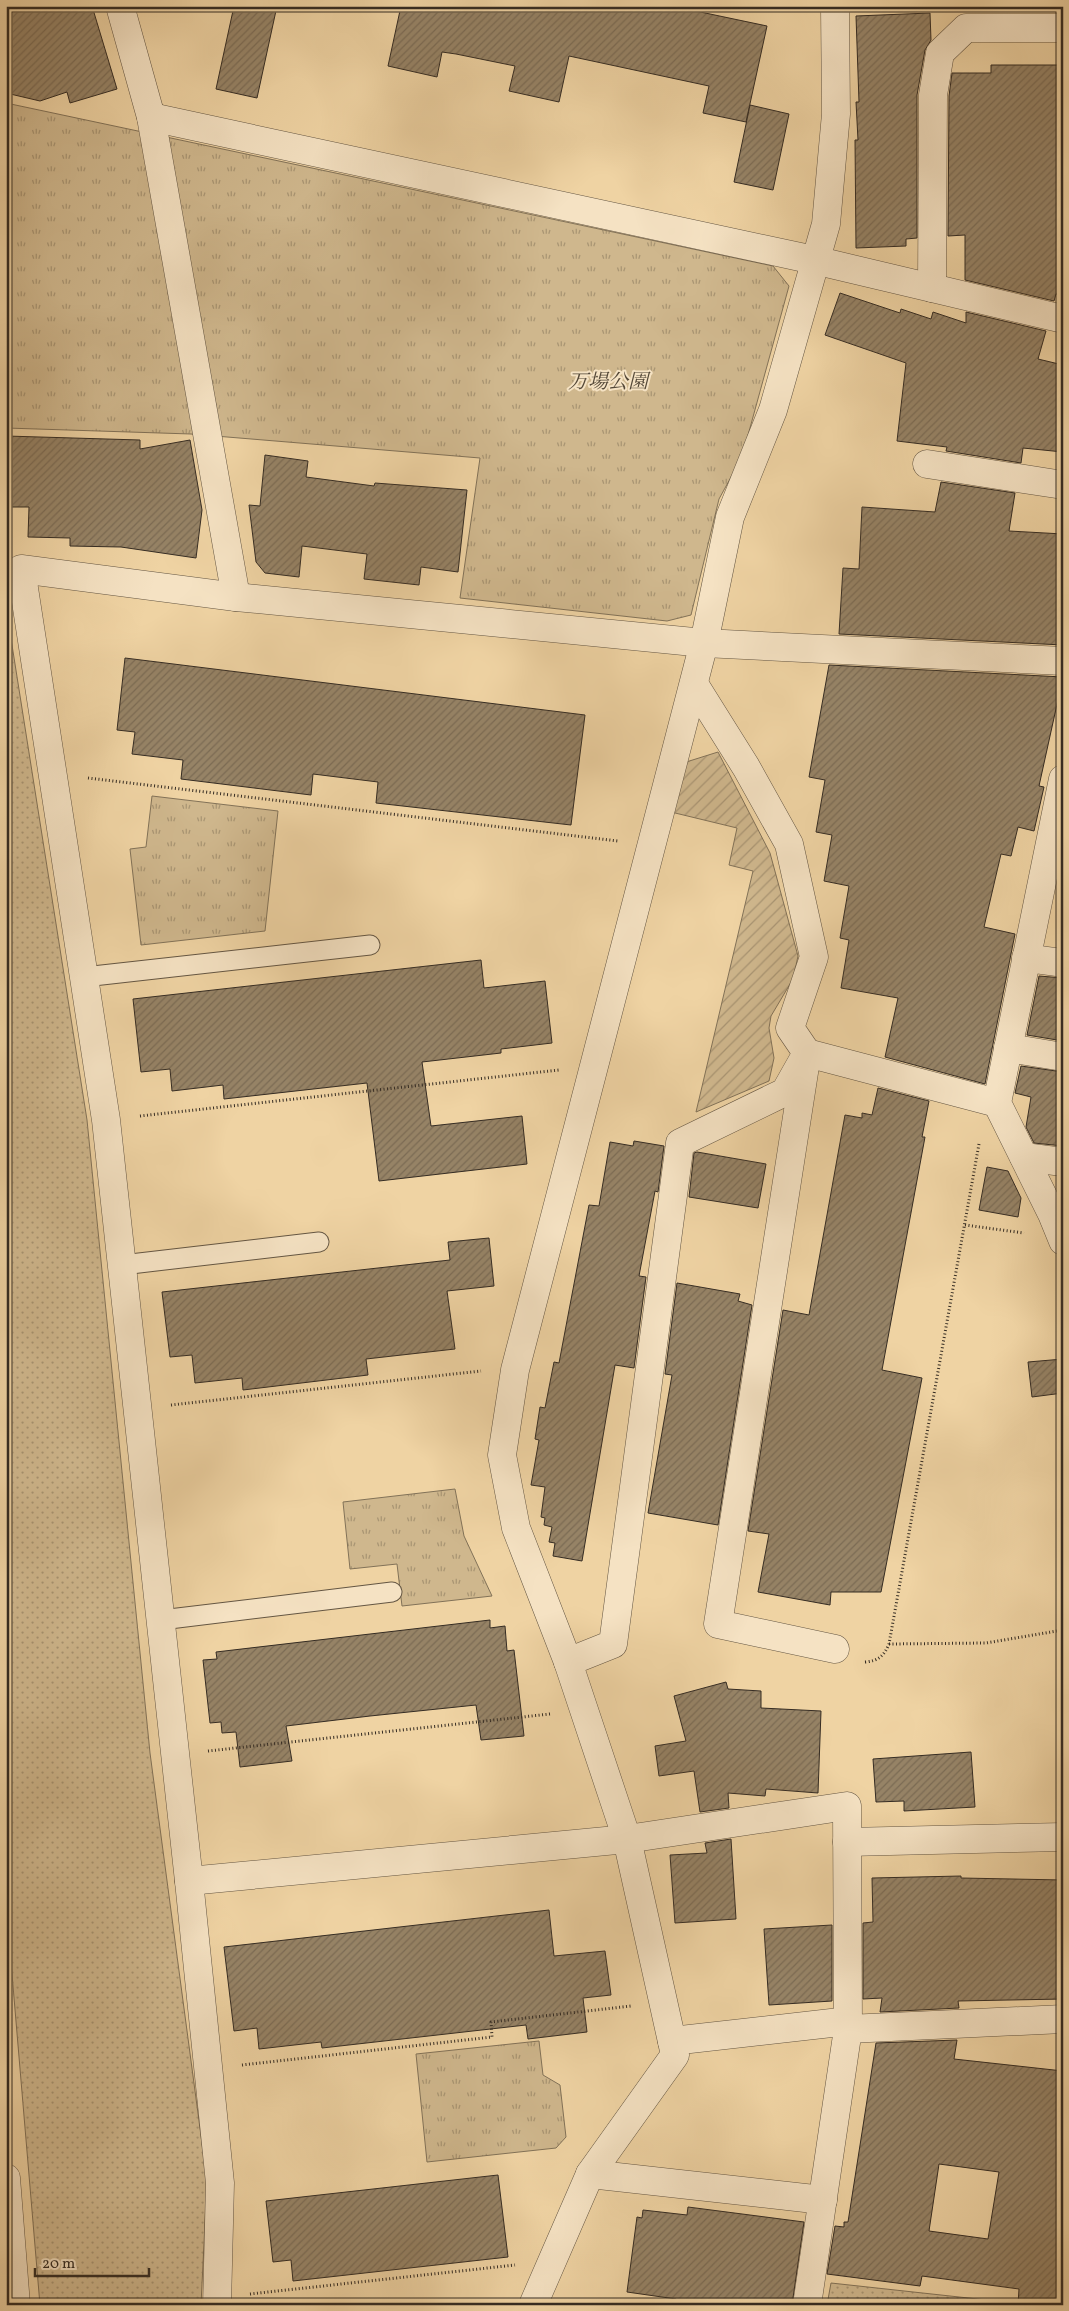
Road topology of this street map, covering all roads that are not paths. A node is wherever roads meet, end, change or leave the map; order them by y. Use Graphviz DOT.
graph roads {
  1 [pos="120,6"];
  2 [pos="835,6"];
  3 [pos="1063,28"];
  4 [pos="152,117"];
  5 [pos="814,260"];
  6 [pos="932,288"];
  7 [pos="1063,319"];
  8 [pos="927,464"];
  9 [pos="1063,486"];
  10 [pos="236,597"];
  11 [pos="704,643"];
  12 [pos="1063,661"];
  13 [pos="694,684"];
  14 [pos="1063,781"];
  15 [pos="370,945"];
  16 [pos="1026,958"];
  17 [pos="1063,963"];
  18 [pos="84,977"];
  19 [pos="1008,1048"];
  20 [pos="807,1053"];
  21 [pos="1063,1057"];
  22 [pos="992,1101"];
  23 [pos="1024,1157"];
  24 [pos="1063,1162"];
  25 [pos="1062,1240"];
  26 [pos="319,1242"];
  27 [pos="122,1264"];
  28 [pos="392,1592"];
  29 [pos="161,1620"];
  30 [pos="835,1649"];
  31 [pos="568,1662"];
  32 [pos="1063,1836"];
  33 [pos="628,1839"];
  34 [pos="847,1842"];
  35 [pos="189,1881"];
  36 [pos="1063,2018"];
  37 [pos="848,2025"];
  38 [pos="672,2041"];
  39 [pos="590,2174"];
  40 [pos="6,2178"];
  41 [pos="823,2200"];
  42 [pos="16,2305"];
  43 [pos="217,2305"];
  44 [pos="533,2305"];
  45 [pos="807,2305"];
  1 -- 4 [label="street"];
  2 -- 5 [label="street"];
  3 -- 6 [label="street"];
  4 -- 5 [label="street"];
  4 -- 10 [label="street"];
  5 -- 6 [label="street"];
  5 -- 11 [label="street"];
  6 -- 7 [label="street"];
  8 -- 9 [label="street"];
  10 -- 11 [label="street"];
  10 -- 18 [label="street"];
  11 -- 12 [label="street"];
  11 -- 13 [label="street"];
  13 -- 20 [label="street"];
  13 -- 31 [label="street"];
  14 -- 16 [label="street"];
  15 -- 18 [label="lane"];
  16 -- 17 [label="street"];
  16 -- 19 [label="street"];
  18 -- 27 [label="street"];
  19 -- 21 [label="street"];
  19 -- 22 [label="street"];
  20 -- 22 [label="street"];
  20 -- 30 [label="street"];
  20 -- 31 [label="street"];
  22 -- 23 [label="street"];
  23 -- 24 [label="street"];
  23 -- 25 [label="street"];
  26 -- 27 [label="lane"];
  27 -- 29 [label="street"];
  28 -- 29 [label="lane"];
  29 -- 35 [label="street"];
  31 -- 33 [label="street"];
  32 -- 34 [label="street"];
  33 -- 34 [label="street"];
  33 -- 35 [label="street"];
  33 -- 38 [label="street"];
  34 -- 37 [label="street"];
  35 -- 43 [label="street"];
  36 -- 37 [label="street"];
  37 -- 38 [label="street"];
  37 -- 41 [label="street"];
  38 -- 39 [label="street"];
  39 -- 41 [label="street"];
  39 -- 44 [label="street"];
  40 -- 42 [label="street"];
  41 -- 45 [label="street"];
}
